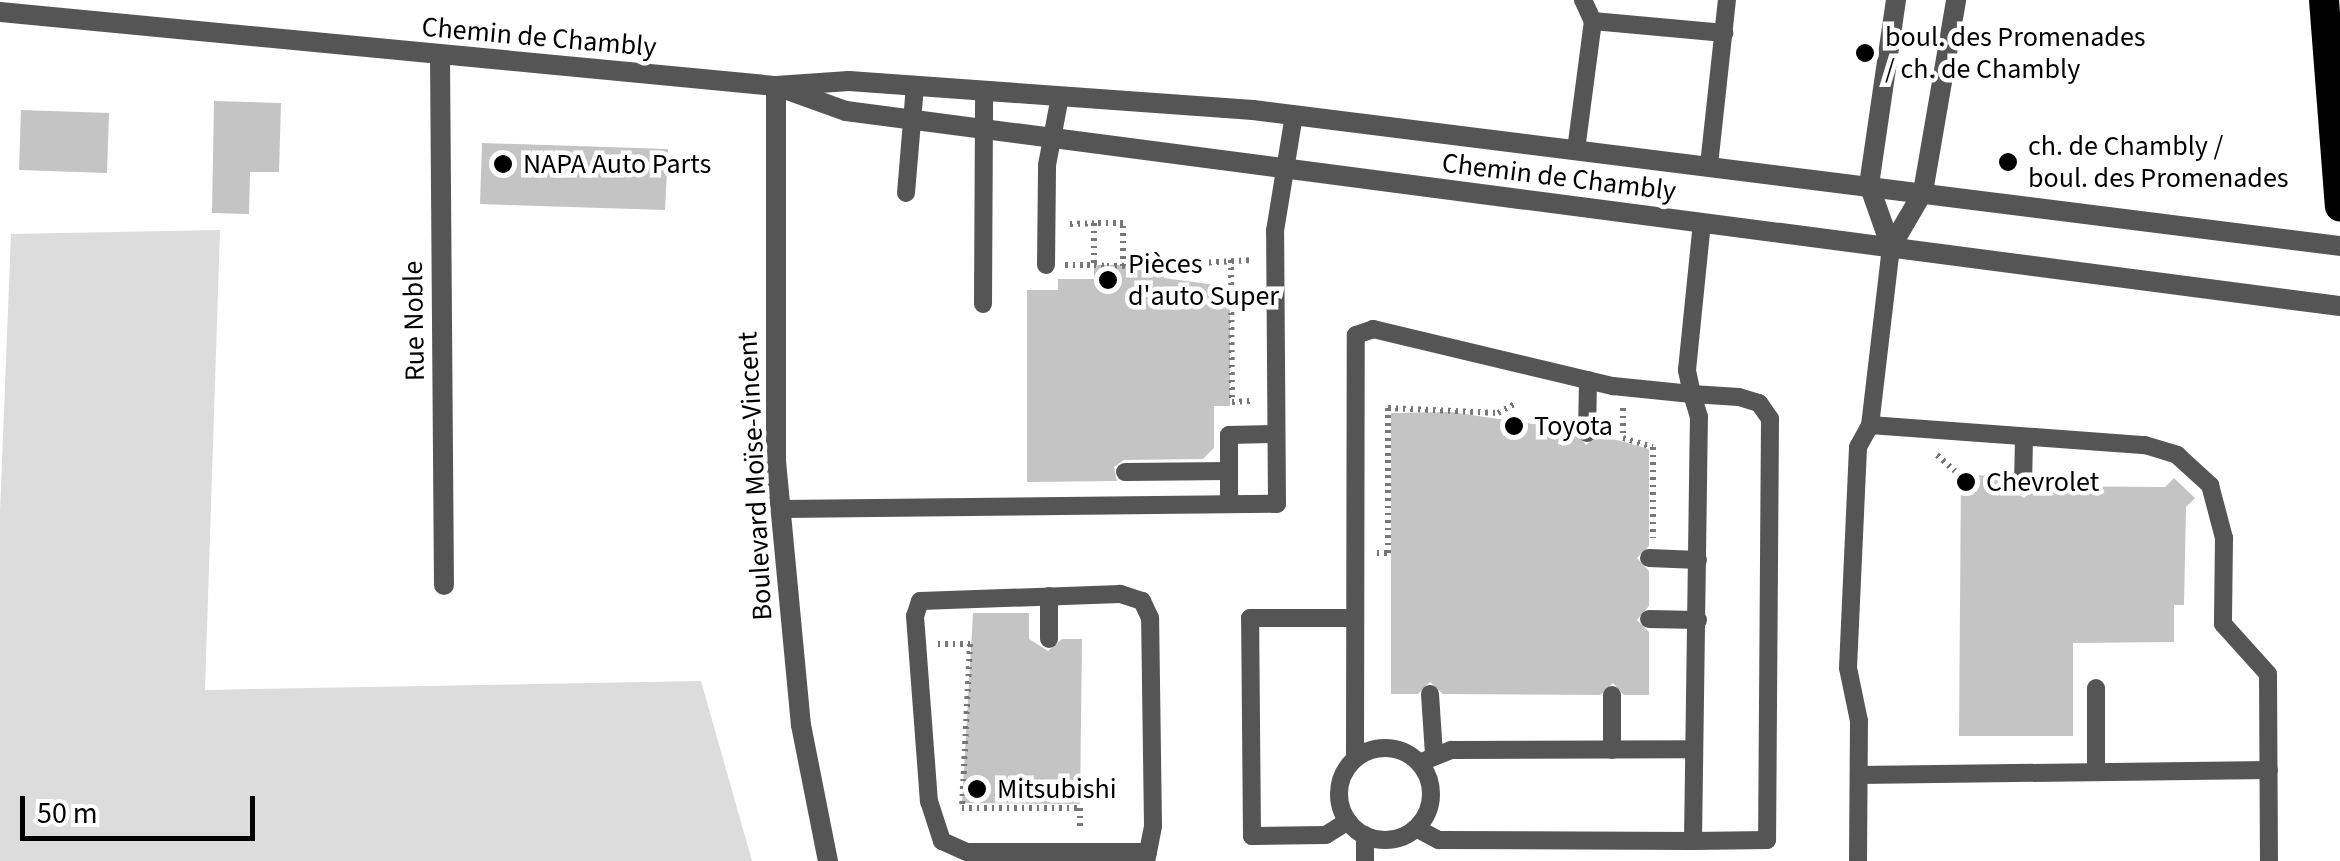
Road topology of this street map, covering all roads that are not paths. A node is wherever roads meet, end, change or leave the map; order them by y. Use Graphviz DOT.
graph roads {
  1 [pos="1583,0"];
  2 [pos="1596,0"];
  3 [pos="1727,0"];
  4 [pos="1896,0"];
  5 [pos="1956,0"];
  6 [pos="2324,0"];
  7 [pos="0,12"];
  8 [pos="1592,21"];
  9 [pos="1724,33"];
  10 [pos="440,56"];
  11 [pos="776,86"];
  12 [pos="916,86"];
  13 [pos="984,91"];
  14 [pos="1060,96"];
  15 [pos="1294,115"];
  16 [pos="910,119"];
  17 [pos="982,129"];
  18 [pos="1052,138"];
  19 [pos="1576,150"];
  20 [pos="1709,165"];
  21 [pos="1284,169"];
  22 [pos="1869,184"];
  23 [pos="1923,192"];
  24 [pos="906,193"];
  25 [pos="2340,206"];
  26 [pos="1702,222"];
  27 [pos="2340,246"];
  28 [pos="1891,247"];
  29 [pos="1046,266"];
  30 [pos="983,304"];
  31 [pos="2340,306"];
  32 [pos="1588,380"];
  33 [pos="1692,394"];
  34 [pos="1870,425"];
  35 [pos="1587,433"];
  36 [pos="1276,434"];
  37 [pos="2024,438"];
  38 [pos="1229,471"];
  39 [pos="1125,472"];
  40 [pos="2023,486"];
  41 [pos="1230,504"];
  42 [pos="780,509"];
  43 [pos="1649,558"];
  44 [pos="1698,560"];
  45 [pos="444,585"];
  46 [pos="1050,596"];
  47 [pos="1354,618"];
  48 [pos="1649,619"];
  49 [pos="1698,620"];
  50 [pos="1050,638"];
  51 [pos="2096,688"];
  52 [pos="1430,694"];
  53 [pos="1612,695"];
  54 [pos="1693,749"];
  55 [pos="1612,750"];
  56 [pos="1427,758"];
  57 [pos="1354,759"];
  58 [pos="2269,770"];
  59 [pos="2096,772"];
  60 [pos="1859,775"];
  61 [pos="1348,820"];
  62 [pos="1416,828"];
  63 [pos="1365,835"];
  64 [pos="1693,840"];
  65 [pos="1147,856"];
  66 [pos="828,861"];
  67 [pos="1365,861"];
  68 [pos="1858,861"];
  69 [pos="2269,861"];
  1 -- 8 [label="lane"];
  2 -- 8 [label="lane"];
  3 -- 9 [label="lane"];
  4 -- 22 [label="street"];
  5 -- 23 [label="street"];
  6 -- 25 [label="highway"];
  7 -- 10 [label="street, Chemin de Chambly"];
  8 -- 9 [label="lane"];
  8 -- 19 [label="lane"];
  9 -- 20 [label="lane"];
  10 -- 11 [label="street, Chemin de Chambly"];
  10 -- 45 [label="street, Rue Noble"];
  11 -- 12 [label="street, Chemin de Chambly"];
  11 -- 16 [label="street, Chemin de Chambly"];
  11 -- 42 [label="street, Boulevard Moïse-Vincent"];
  12 -- 13 [label="street, Chemin de Chambly"];
  12 -- 16 [label="lane"];
  13 -- 14 [label="street, Chemin de Chambly"];
  13 -- 17 [label="lane"];
  14 -- 15 [label="street, Chemin de Chambly"];
  14 -- 18 [label="lane"];
  15 -- 19 [label="street, Chemin de Chambly"];
  15 -- 21 [label="lane"];
  16 -- 17 [label="street, Chemin de Chambly"];
  16 -- 24 [label="lane"];
  17 -- 18 [label="street, Chemin de Chambly"];
  17 -- 30 [label="lane"];
  18 -- 21 [label="street, Chemin de Chambly"];
  18 -- 29 [label="lane"];
  19 -- 20 [label="street, Chemin de Chambly"];
  20 -- 22 [label="street, Chemin de Chambly"];
  21 -- 26 [label="street, Chemin de Chambly"];
  21 -- 36 [label="lane"];
  22 -- 23 [label="street, Chemin de Chambly"];
  22 -- 28 [label="street"];
  23 -- 27 [label="street, Chemin de Chambly"];
  23 -- 28 [label="street"];
  26 -- 28 [label="street, Chemin de Chambly"];
  26 -- 33 [label="lane"];
  28 -- 31 [label="street, Chemin de Chambly"];
  28 -- 34 [label="lane"];
  32 -- 33 [label="lane"];
  32 -- 35 [label="lane"];
  32 -- 47 [label="lane"];
  33 -- 44 [label="lane"];
  33 -- 64 [label="lane"];
  34 -- 37 [label="lane"];
  34 -- 60 [label="lane"];
  36 -- 38 [label="lane"];
  36 -- 41 [label="lane"];
  37 -- 40 [label="lane"];
  37 -- 58 [label="lane"];
  38 -- 39 [label="lane"];
  38 -- 41 [label="lane"];
  41 -- 42 [label="lane"];
  42 -- 66 [label="street, Boulevard Moïse-Vincent"];
  43 -- 44 [label="lane"];
  44 -- 49 [label="lane"];
  46 -- 50 [label="lane"];
  46 -- 65 [label="lane"];
  46 -- 65 [label="lane"];
  47 -- 57 [label="lane"];
  47 -- 61 [label="lane"];
  48 -- 49 [label="lane"];
  49 -- 54 [label="lane"];
  51 -- 59 [label="lane"];
  52 -- 56 [label="lane"];
  53 -- 55 [label="lane"];
  54 -- 55 [label="lane"];
  54 -- 64 [label="lane"];
  55 -- 56 [label="lane"];
  56 -- 57 [label="lane"];
  56 -- 62 [label="lane"];
  57 -- 61 [label="lane"];
  58 -- 59 [label="lane"];
  58 -- 69 [label="lane"];
  59 -- 60 [label="lane"];
  60 -- 68 [label="lane"];
  61 -- 63 [label="lane"];
  62 -- 63 [label="lane"];
  62 -- 64 [label="lane"];
  63 -- 67 [label="lane"];
}
